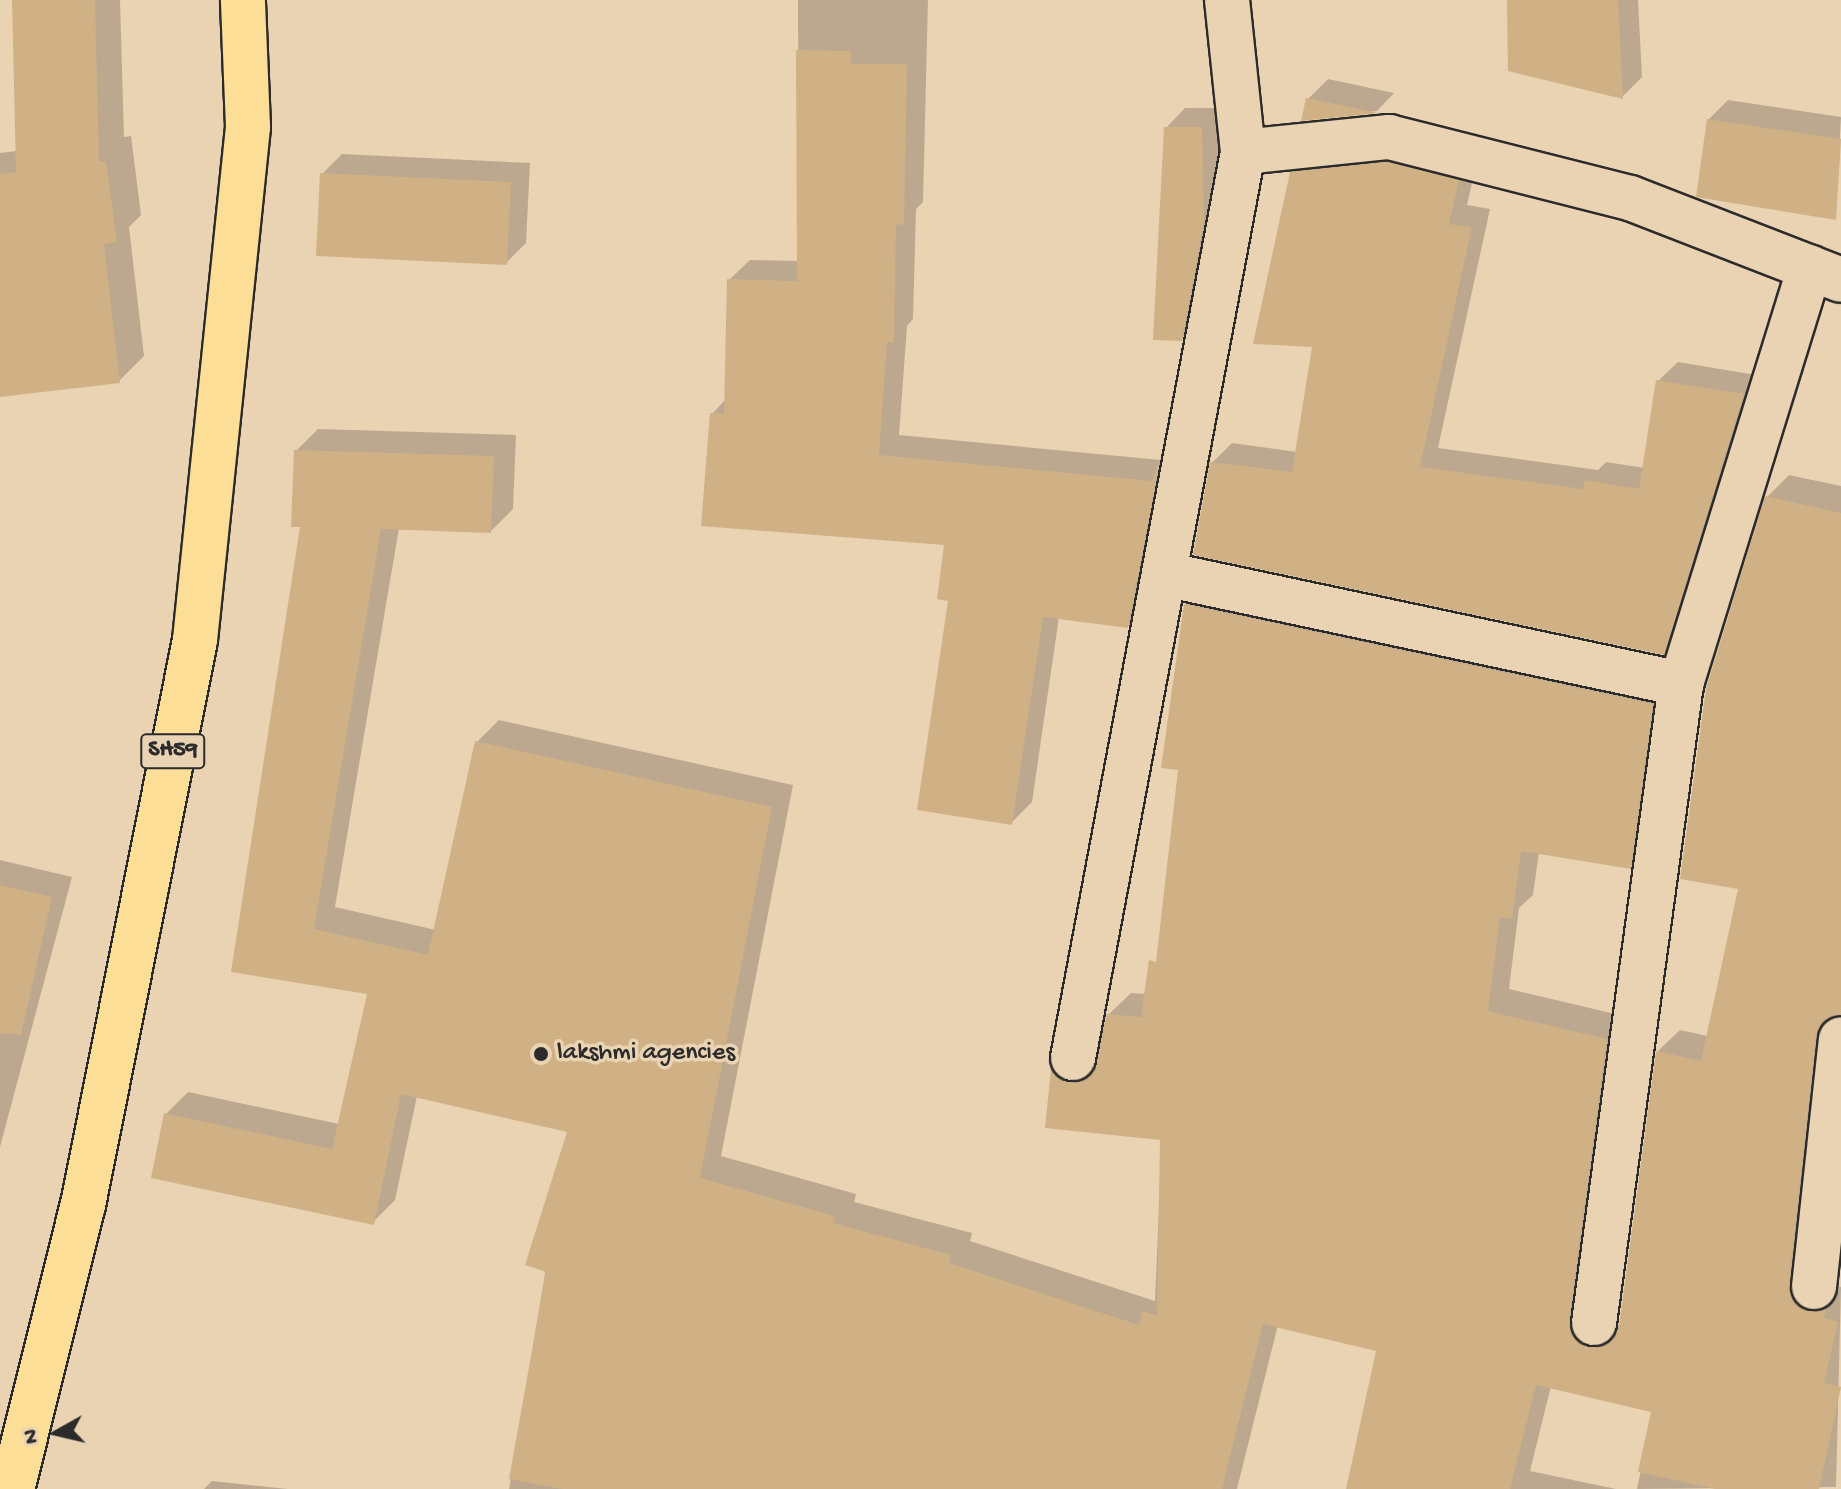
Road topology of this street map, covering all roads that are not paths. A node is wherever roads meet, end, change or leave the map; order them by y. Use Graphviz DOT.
graph roads {
  1 [pos="243,0"];
  2 [pos="1227,0"];
  3 [pos="1243,152"];
  4 [pos="1826,274"];
  5 [pos="1164,574"];
  6 [pos="1681,684"];
  7 [pos="1841,1039"];
  8 [pos="1073,1058"];
  9 [pos="1814,1287"];
  10 [pos="1594,1323"];
  11 [pos="12,1489"];
  1 -- 11 [label="main road, SH59"];
  2 -- 3 [label="street"];
  3 -- 4 [label="street"];
  3 -- 5 [label="street"];
  4 -- 6 [label="street"];
  5 -- 6 [label="street"];
  5 -- 8 [label="street"];
  6 -- 10 [label="street"];
  7 -- 9 [label="street"];
}
